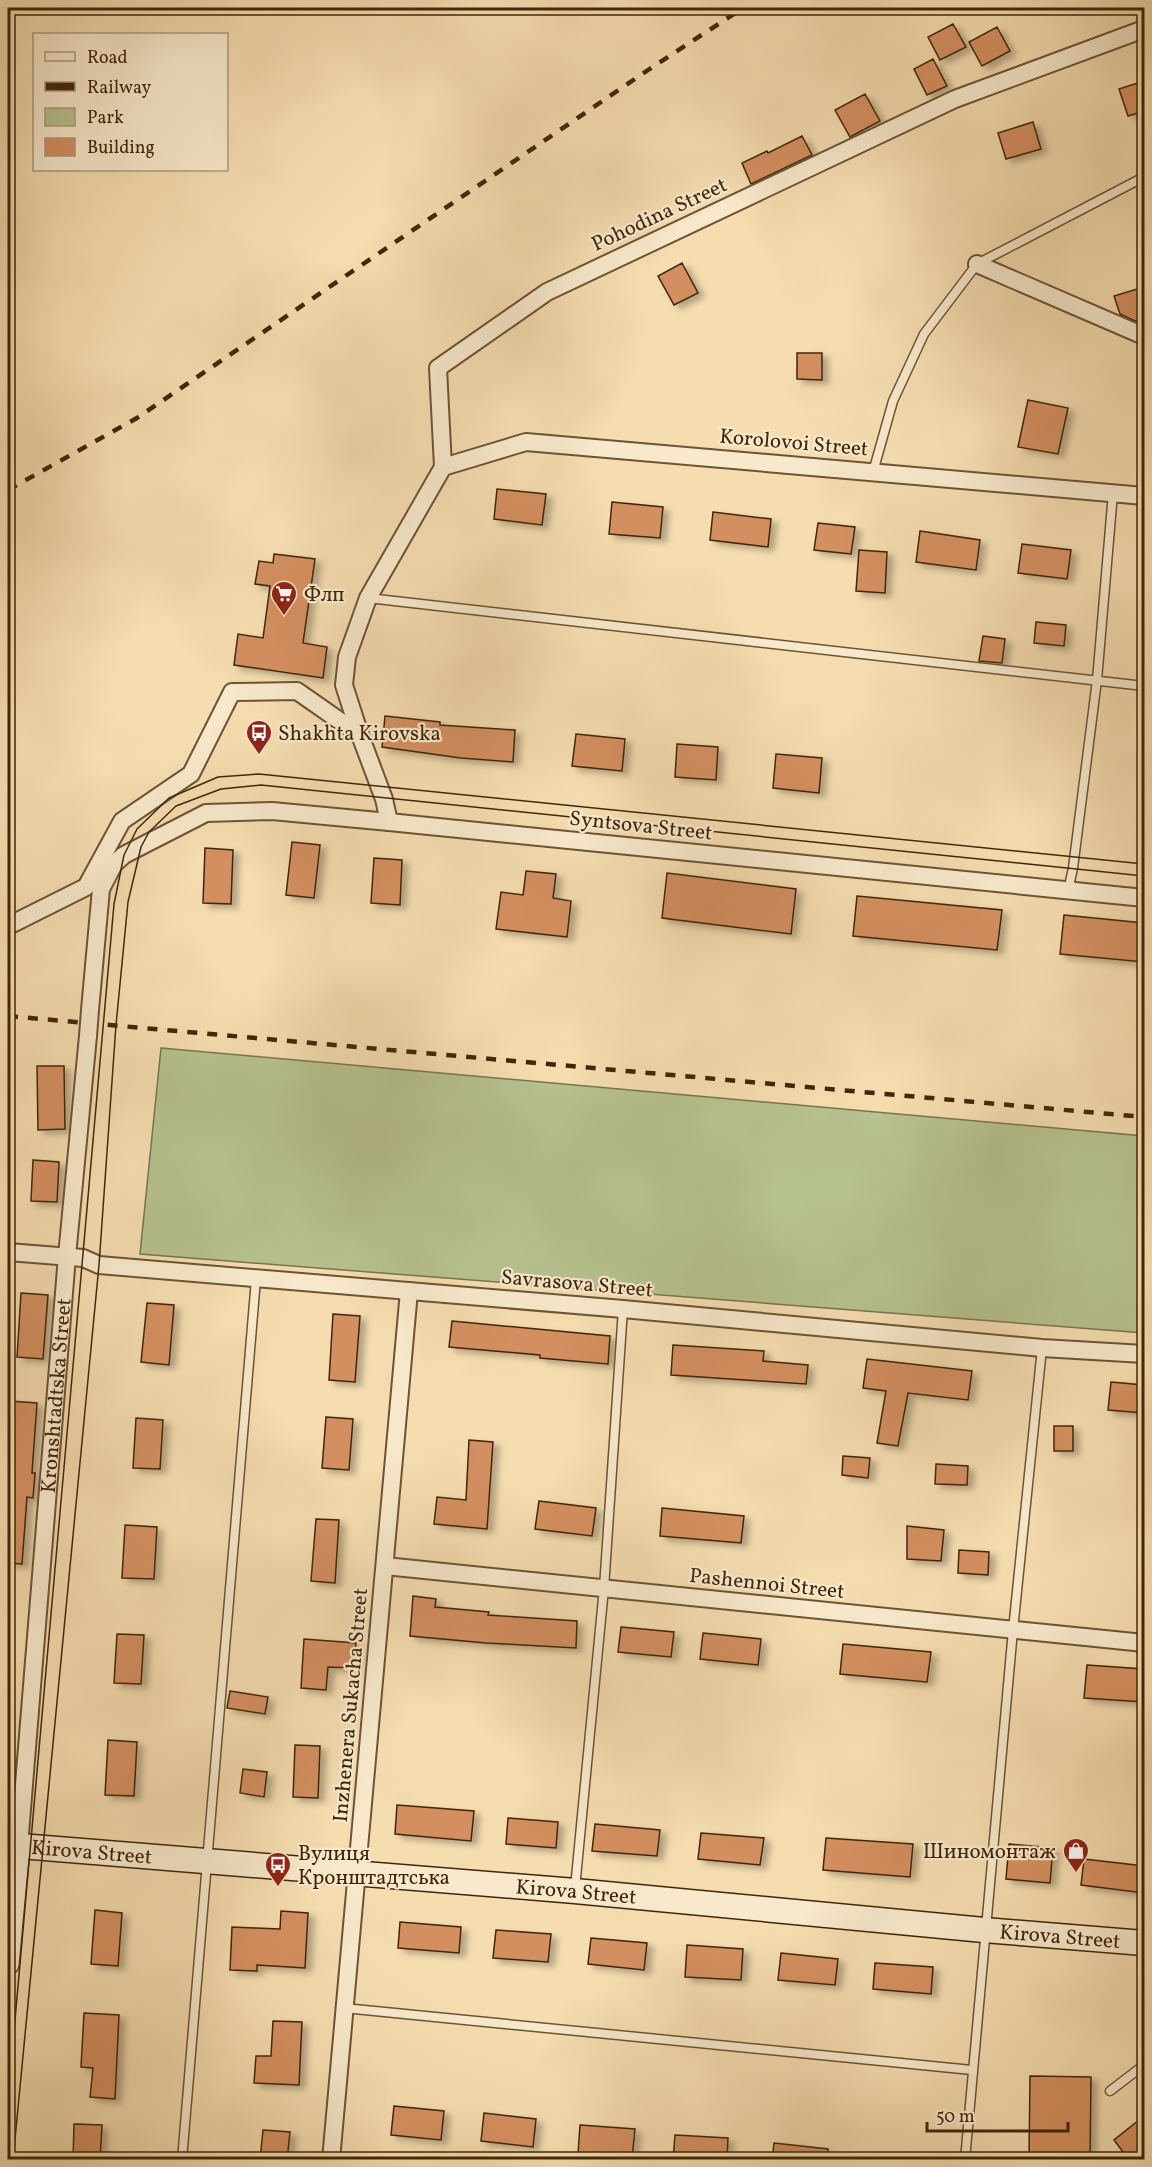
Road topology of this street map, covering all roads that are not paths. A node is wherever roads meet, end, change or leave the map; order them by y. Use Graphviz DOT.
graph roads {
  1 [pos="1144,29"];
  2 [pos="1144,177"];
  3 [pos="977,264"];
  4 [pos="1144,336"];
  5 [pos="443,466"];
  6 [pos="873,472"];
  7 [pos="1113,493"];
  8 [pos="1144,495"];
  9 [pos="368,598"];
  10 [pos="1097,680"];
  11 [pos="1144,686"];
  12 [pos="360,735"];
  13 [pos="389,822"];
  14 [pos="141,847"];
  15 [pos="1068,891"];
  16 [pos="1144,898"];
  17 [pos="8,926"];
  18 [pos="8,1252"];
  19 [pos="67,1256"];
  20 [pos="256,1279"];
  21 [pos="409,1291"];
  22 [pos="623,1309"];
  23 [pos="1042,1348"];
  24 [pos="1144,1354"];
  25 [pos="385,1566"];
  26 [pos="604,1588"];
  27 [pos="1013,1630"];
  28 [pos="1144,1643"];
  29 [pos="13,1846"];
  30 [pos="206,1861"];
  31 [pos="357,1874"];
  32 [pos="575,1892"];
  33 [pos="984,1930"];
  34 [pos="1144,1943"];
  35 [pos="8,1964"];
  36 [pos="344,2008"];
  37 [pos="1144,2065"];
  38 [pos="972,2070"];
  39 [pos="1110,2091"];
  40 [pos="333,2159"];
  41 [pos="182,2160"];
  42 [pos="965,2160"];
  1 -- 5 [label="street, Pohodina Street"];
  2 -- 3 [label="lane"];
  3 -- 4 [label="street"];
  3 -- 6 [label="lane"];
  5 -- 6 [label="street, Korolovoi Street"];
  5 -- 9 [label="street"];
  6 -- 7 [label="street, Korolovoi Street"];
  7 -- 8 [label="street, Korolovoi Street"];
  7 -- 10 [label="lane"];
  9 -- 10 [label="lane"];
  9 -- 12 [label="street"];
  10 -- 11 [label="lane"];
  10 -- 15 [label="lane"];
  12 -- 13 [label="street"];
  12 -- 17 [label="street"];
  13 -- 14 [label="street, Syntsova Street"];
  13 -- 15 [label="street, Syntsova Street"];
  14 -- 19 [label="street, Kronshtadtska Street, bridge"];
  15 -- 16 [label="street, Syntsova Street"];
  18 -- 19 [label="street, Savrasova Street"];
  19 -- 20 [label="street, Savrasova Street"];
  19 -- 29 [label="street, Kronshtadtska Street"];
  20 -- 21 [label="street, Savrasova Street"];
  20 -- 30 [label="lane"];
  21 -- 22 [label="street, Savrasova Street"];
  21 -- 25 [label="street, Inzhenera Sukacha Street"];
  22 -- 23 [label="street, Savrasova Street"];
  22 -- 26 [label="lane"];
  23 -- 24 [label="street, Savrasova Street"];
  23 -- 27 [label="lane"];
  25 -- 26 [label="street, Pashennoi Street"];
  25 -- 31 [label="street, Inzhenera Sukacha Street"];
  26 -- 27 [label="street, Pashennoi Street"];
  26 -- 32 [label="lane"];
  27 -- 28 [label="street, Pashennoi Street"];
  27 -- 33 [label="lane"];
  29 -- 30 [label="main road, Kirova Street"];
  29 -- 35 [label="street, Kronshtadtska Street"];
  30 -- 31 [label="main road, Kirova Street"];
  30 -- 41 [label="lane"];
  31 -- 32 [label="main road, Kirova Street"];
  31 -- 36 [label="street, Inzhenera Sukacha Street"];
  32 -- 33 [label="main road, Kirova Street"];
  33 -- 34 [label="main road, Kirova Street"];
  33 -- 38 [label="lane"];
  36 -- 38 [label="lane"];
  36 -- 40 [label="street, Inzhenera Sukacha Street"];
  37 -- 39 [label="lane"];
  38 -- 42 [label="lane"];
}
